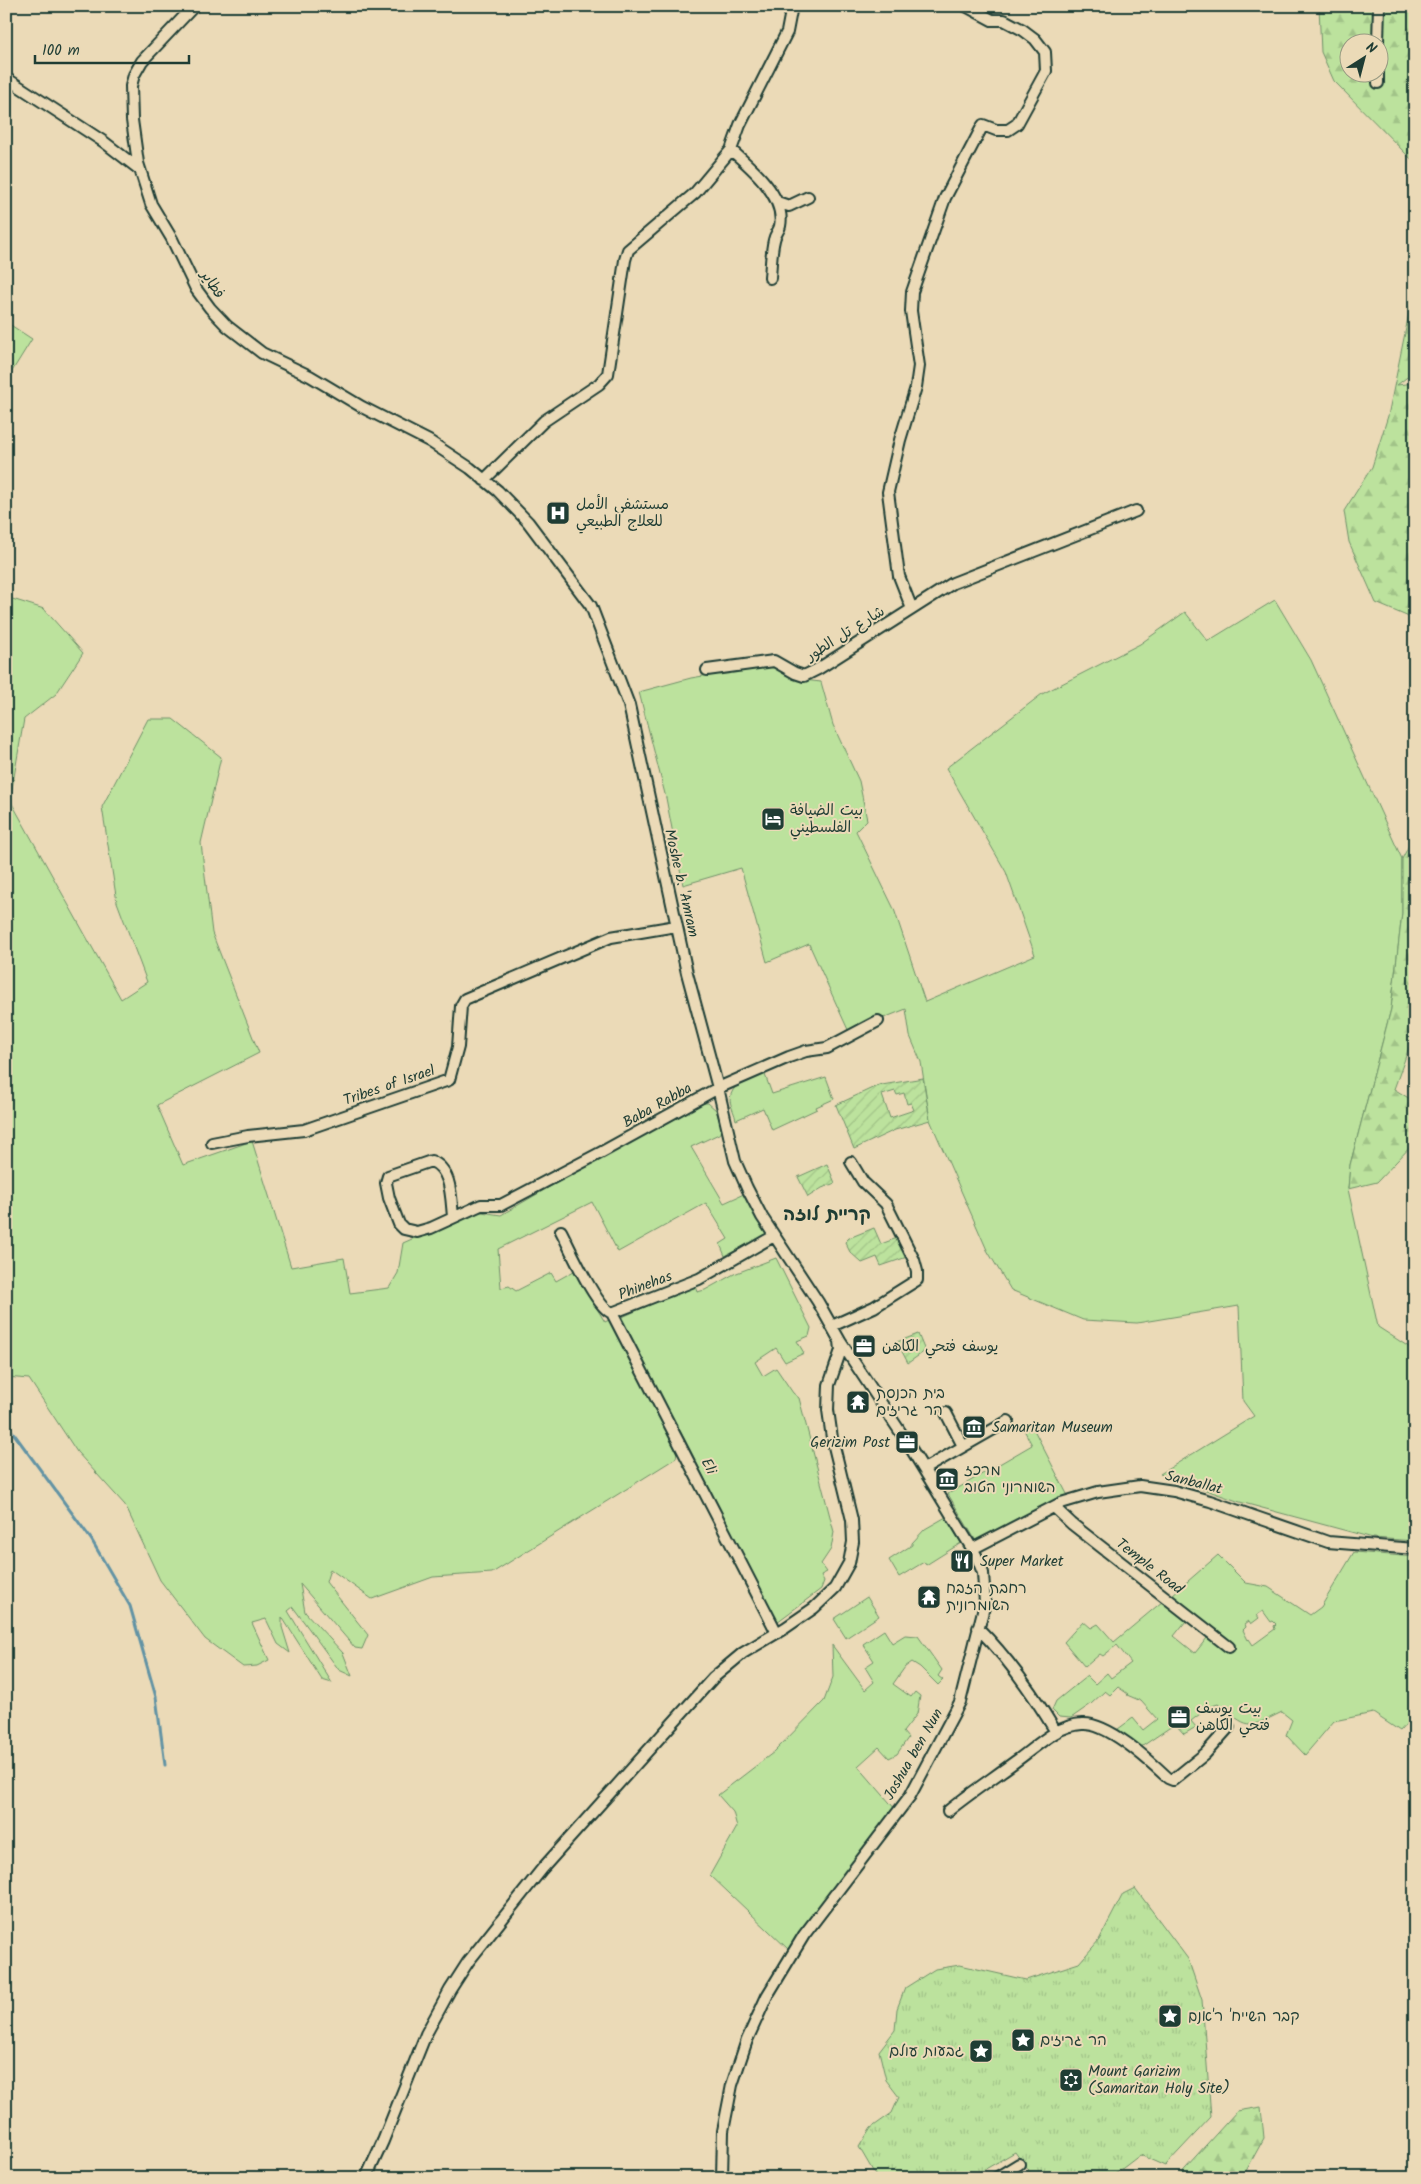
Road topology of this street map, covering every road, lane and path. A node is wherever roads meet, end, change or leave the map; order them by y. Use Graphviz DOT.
graph roads {
  1 [pos="194,6"];
  2 [pos="792,6"];
  3 [pos="966,6"];
  4 [pos="1379,6"];
  5 [pos="1378,32"];
  6 [pos="6,78"];
  7 [pos="732,150"];
  8 [pos="139,168"];
  9 [pos="808,198"];
  10 [pos="776,202"];
  11 [pos="770,278"];
  12 [pos="470,468"];
  13 [pos="484,480"];
  14 [pos="1136,511"];
  15 [pos="912,609"];
  16 [pos="706,670"];
  17 [pos="676,926"];
  18 [pos="878,1021"];
  19 [pos="718,1088"];
  20 [pos="212,1143"];
  21 [pos="851,1162"];
  22 [pos="453,1216"];
  23 [pos="561,1231"];
  24 [pos="774,1236"];
  25 [pos="612,1313"];
  26 [pos="832,1326"];
  27 [pos="840,1341"];
  28 [pos="946,1413"];
  29 [pos="1008,1422"];
  30 [pos="963,1446"];
  31 [pos="924,1469"];
  32 [pos="1054,1506"];
  33 [pos="972,1549"];
  34 [pos="1415,1549"];
  35 [pos="978,1628"];
  36 [pos="777,1633"];
  37 [pos="1229,1647"];
  38 [pos="1229,1727"];
  39 [pos="1056,1732"];
  40 [pos="948,1811"];
  41 [pos="1019,2164"];
  42 [pos="366,2178"];
  43 [pos="722,2178"];
  44 [pos="996,2178"];
  1 -- 8 [label="street, فطاير"];
  2 -- 7 [label="street"];
  3 -- 15 [label="street"];
  4 -- 5 [label="street"];
  6 -- 8 [label="street"];
  7 -- 10 [label="street"];
  7 -- 13 [label="street"];
  8 -- 12 [label="street, فطاير"];
  9 -- 10 [label="street"];
  10 -- 11 [label="street"];
  12 -- 13 [label="street, Moshe b. 'Amram"];
  13 -- 17 [label="street, Moshe b. 'Amram"];
  14 -- 15 [label="street"];
  15 -- 16 [label="street, شارع تل الطور"];
  17 -- 19 [label="street, Moshe b. 'Amram"];
  17 -- 20 [label="street, Tribes of Israel"];
  18 -- 19 [label="street, Baba Rabba"];
  19 -- 22 [label="street, Baba Rabba"];
  19 -- 24 [label="street, Moshe b. 'Amram"];
  21 -- 26 [label="street"];
  22 -- 22 [label="street, Baba Rabba"];
  23 -- 25 [label="street, Phinehas"];
  24 -- 25 [label="street, Phinehas"];
  24 -- 26 [label="street, Moshe b. 'Amram"];
  25 -- 36 [label="street, Eli"];
  26 -- 27 [label="street, Moshe b. 'Amram"];
  27 -- 31 [label="street, Joshua ben Nun"];
  27 -- 36 [label="street"];
  28 -- 30 [label="street"];
  29 -- 30 [label="street"];
  30 -- 31 [label="street"];
  31 -- 33 [label="street, Joshua ben Nun"];
  32 -- 33 [label="street, Sanballat"];
  32 -- 34 [label="street, Sanballat"];
  32 -- 37 [label="street, Temple Road"];
  33 -- 35 [label="street, Joshua ben Nun"];
  35 -- 39 [label="street"];
  35 -- 43 [label="street, Joshua ben Nun"];
  36 -- 42 [label="street"];
  38 -- 39 [label="street"];
  39 -- 40 [label="street"];
  41 -- 44 [label="street"];
}
